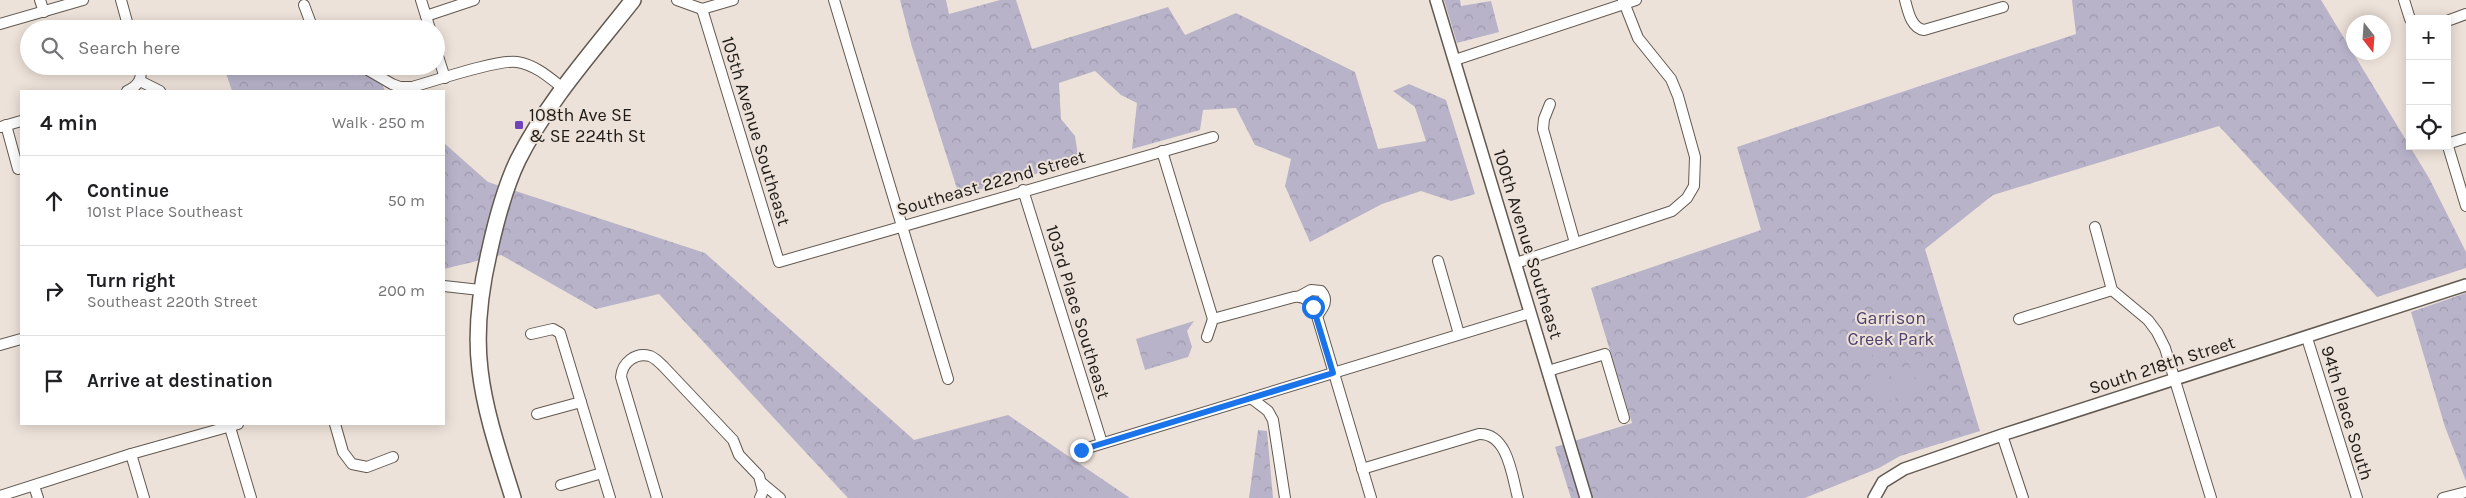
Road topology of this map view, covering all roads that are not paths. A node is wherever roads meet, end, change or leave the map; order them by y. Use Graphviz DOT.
graph roads {
  1 [pos="40,0"];
  2 [pos="83,0"];
  3 [pos="121,0"];
  4 [pos="421,0"];
  5 [pos="474,0"];
  6 [pos="633,0"];
  7 [pos="677,0"];
  8 [pos="733,0"];
  9 [pos="834,0"];
  10 [pos="1436,0"];
  11 [pos="1636,0"];
  12 [pos="1904,0"];
  13 [pos="2404,0"];
  14 [pos="1624,2"];
  15 [pos="304,5"];
  16 [pos="2003,7"];
  17 [pos="702,9"];
  18 [pos="44,12"];
  19 [pos="2466,14"];
  20 [pos="2409,15"];
  21 [pos="426,16"];
  22 [pos="127,20"];
  23 [pos="310,20"];
  24 [pos="427,20"];
  25 [pos="2451,20"];
  26 [pos="0,24"];
  27 [pos="1455,60"];
  28 [pos="142,75"];
  29 [pos="378,75"];
  30 [pos="444,75"];
  31 [pos="445,78"];
  32 [pos="140,81"];
  33 [pos="564,89"];
  34 [pos="129,90"];
  35 [pos="158,90"];
  36 [pos="1550,104"];
  37 [pos="20,121"];
  38 [pos="3,126"];
  39 [pos="1212,137"];
  40 [pos="2466,138"];
  41 [pos="2451,142"];
  42 [pos="2449,150"];
  43 [pos="1162,151"];
  44 [pos="18,169"];
  45 [pos="1023,190"];
  46 [pos="2466,206"];
  47 [pos="901,226"];
  48 [pos="2095,226"];
  49 [pos="1575,243"];
  50 [pos="779,262"];
  51 [pos="1438,262"];
  52 [pos="1516,263"];
  53 [pos="2466,285"];
  54 [pos="445,286"];
  55 [pos="480,290"];
  56 [pos="2112,290"];
  57 [pos="1304,299"];
  58 [pos="1530,313"];
  59 [pos="1317,316"];
  60 [pos="1214,319"];
  61 [pos="2019,319"];
  62 [pos="531,334"];
  63 [pos="1459,334"];
  64 [pos="1207,337"];
  65 [pos="2307,338"];
  66 [pos="20,339"];
  67 [pos="0,345"];
  68 [pos="1548,371"];
  69 [pos="1333,373"];
  70 [pos="2175,379"];
  71 [pos="948,380"];
  72 [pos="1251,398"];
  73 [pos="581,402"];
  74 [pos="537,414"];
  75 [pos="1624,418"];
  76 [pos="232,425"];
  77 [pos="335,425"];
  78 [pos="2002,435"];
  79 [pos="1102,443"];
  80 [pos="1081,450"];
  81 [pos="131,454"];
  82 [pos="393,457"];
  83 [pos="1362,469"];
  84 [pos="602,473"];
  85 [pos="762,483"];
  86 [pos="561,484"];
  87 [pos="34,486"];
  88 [pos="2466,492"];
  89 [pos="1875,495"];
  90 [pos="0,496"];
  91 [pos="38,498"];
  92 [pos="144,498"];
  93 [pos="250,498"];
  94 [pos="513,498"];
  95 [pos="610,498"];
  96 [pos="657,498"];
  97 [pos="760,498"];
  98 [pos="780,498"];
  99 [pos="1285,498"];
  100 [pos="1370,498"];
  101 [pos="1518,498"];
  102 [pos="1586,498"];
  103 [pos="2024,498"];
  104 [pos="2211,498"];
  105 [pos="2357,498"];
  106 [pos="2443,498"];
  1 -- 18 [label="street"];
  2 -- 18 [label="street"];
  3 -- 22 [label="street"];
  4 -- 21 [label="street"];
  5 -- 21 [label="street"];
  6 -- 33 [label="main road"];
  7 -- 17 [label="street"];
  8 -- 17 [label="street"];
  9 -- 47 [label="street"];
  10 -- 27 [label="street, 100th Avenue Southeast"];
  11 -- 14 [label="street"];
  12 -- 16 [label="street"];
  13 -- 20 [label="street"];
  14 -- 27 [label="street"];
  14 -- 49 [label="street"];
  15 -- 23 [label="street"];
  17 -- 50 [label="street, 105th Avenue Southeast"];
  18 -- 26 [label="street"];
  19 -- 25 [label="street"];
  21 -- 24 [label="street"];
  27 -- 52 [label="street, 100th Avenue Southeast"];
  28 -- 32 [label="street"];
  29 -- 31 [label="street"];
  30 -- 31 [label="street"];
  31 -- 33 [label="street"];
  32 -- 34 [label="street"];
  32 -- 35 [label="street"];
  33 -- 55 [label="main road"];
  36 -- 49 [label="street"];
  37 -- 38 [label="street"];
  38 -- 44 [label="street"];
  39 -- 43 [label="street, Southeast 222nd Street"];
  40 -- 41 [label="street"];
  42 -- 46 [label="street"];
  43 -- 45 [label="street, Southeast 222nd Street"];
  43 -- 60 [label="street"];
  45 -- 47 [label="street, Southeast 222nd Street"];
  45 -- 79 [label="street, 103rd Place Southeast"];
  47 -- 50 [label="street, Southeast 222nd Street"];
  47 -- 71 [label="street"];
  48 -- 56 [label="street"];
  49 -- 52 [label="street"];
  51 -- 63 [label="street"];
  52 -- 58 [label="street, 100th Avenue Southeast"];
  53 -- 65 [label="street, South 218th Street"];
  54 -- 55 [label="street"];
  55 -- 94 [label="main road"];
  56 -- 61 [label="street"];
  56 -- 70 [label="street"];
  57 -- 59 [label="street"];
  57 -- 59 [label="street"];
  57 -- 60 [label="street"];
  58 -- 63 [label="street"];
  58 -- 68 [label="street, 100th Avenue Southeast"];
  59 -- 69 [label="street"];
  60 -- 64 [label="street"];
  62 -- 73 [label="street"];
  63 -- 69 [label="street"];
  65 -- 70 [label="street, South 218th Street"];
  65 -- 105 [label="street, 94th Place South"];
  66 -- 67 [label="street"];
  68 -- 75 [label="street"];
  68 -- 102 [label="street, 100th Avenue Southeast"];
  69 -- 72 [label="street"];
  69 -- 83 [label="street"];
  70 -- 78 [label="street, South 218th Street"];
  70 -- 104 [label="street"];
  72 -- 79 [label="street"];
  72 -- 99 [label="street"];
  73 -- 74 [label="street"];
  73 -- 84 [label="street"];
  76 -- 81 [label="street"];
  76 -- 93 [label="street"];
  77 -- 82 [label="street"];
  78 -- 89 [label="street, South 218th Street"];
  78 -- 103 [label="street"];
  79 -- 80 [label="street"];
  81 -- 87 [label="street"];
  81 -- 92 [label="street"];
  83 -- 100 [label="street"];
  83 -- 101 [label="street"];
  84 -- 86 [label="street"];
  84 -- 95 [label="street"];
  85 -- 96 [label="street"];
  85 -- 97 [label="street"];
  85 -- 98 [label="street"];
  87 -- 90 [label="street"];
  87 -- 91 [label="street"];
  88 -- 106 [label="street"];
}
